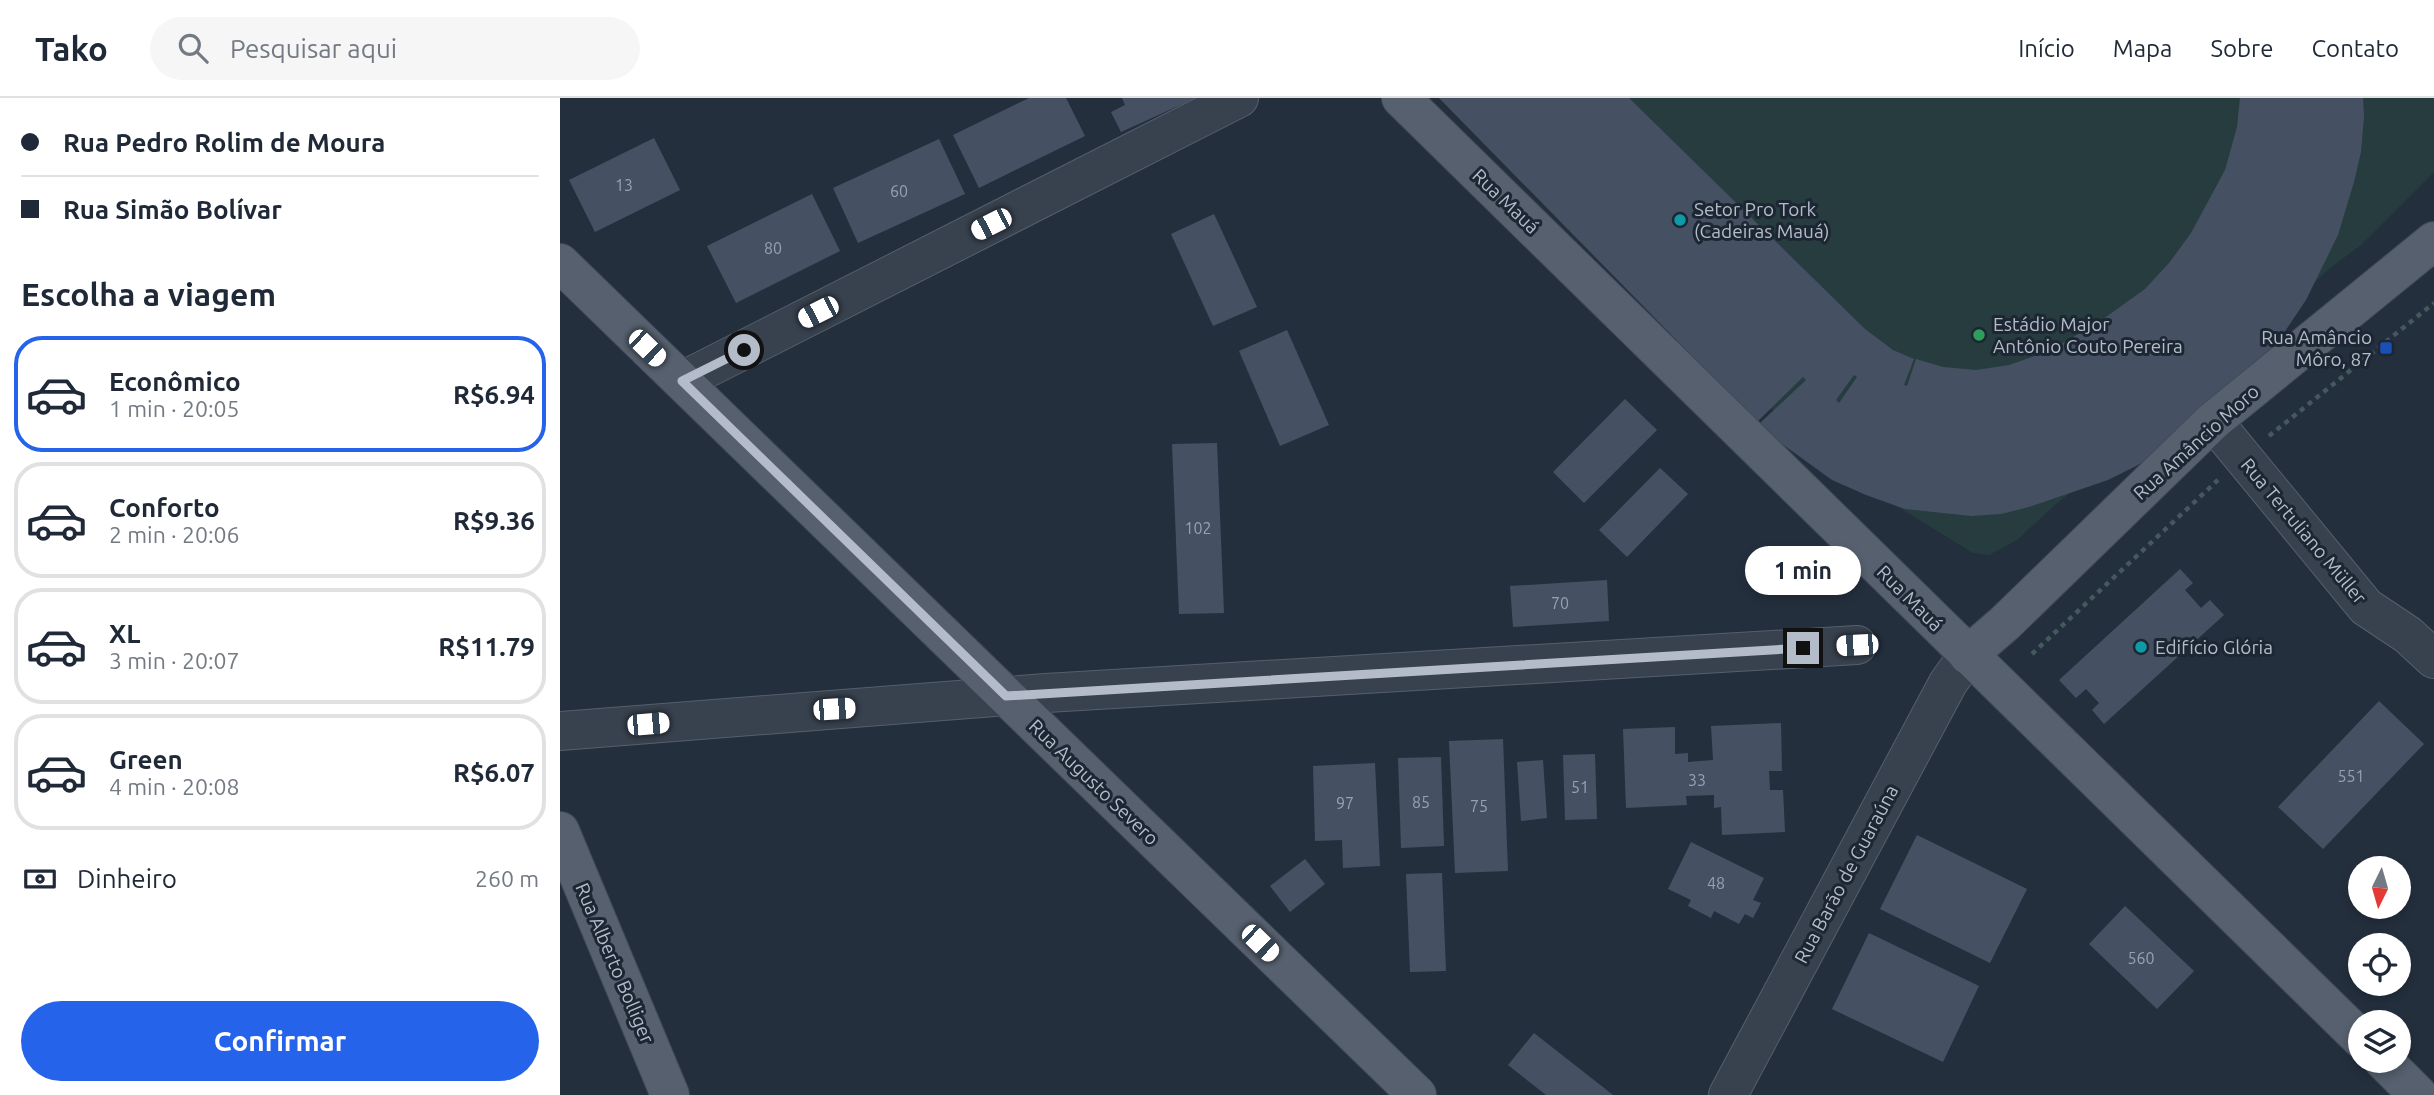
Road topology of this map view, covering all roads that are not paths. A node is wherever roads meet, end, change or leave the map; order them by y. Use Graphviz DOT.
graph roads {
  1 [pos="1239,98"];
  2 [pos="1401,98"];
  3 [pos="2434,241"];
  4 [pos="560,263"];
  5 [pos="682,381"];
  6 [pos="2213,421"];
  7 [pos="1857,645"];
  8 [pos="1968,655"];
  9 [pos="2434,659"];
  10 [pos="1006,696"];
  11 [pos="560,731"];
  12 [pos="560,831"];
  13 [pos="2348,1026"];
  14 [pos="2396,1073"];
  15 [pos="670,1095"];
  16 [pos="1417,1095"];
  17 [pos="1728,1095"];
  18 [pos="2418,1095"];
  1 -- 5 [label="street"];
  2 -- 8 [label="main road, Rua Mauá"];
  3 -- 6 [label="main road, Rua Amâncio Moro"];
  4 -- 5 [label="main road, Rua Augusto Severo"];
  5 -- 10 [label="main road, Rua Augusto Severo"];
  6 -- 8 [label="main road, Rua Amâncio Moro"];
  6 -- 9 [label="street, Rua Tertuliano Müller"];
  7 -- 10 [label="street"];
  8 -- 13 [label="main road, Rua Mauá"];
  8 -- 17 [label="street, Rua Barão de Guaraúna"];
  10 -- 11 [label="street"];
  10 -- 16 [label="main road, Rua Augusto Severo"];
  12 -- 15 [label="main road, Rua Alberto Bolliger"];
  14 -- 18 [label="main road"];
}
